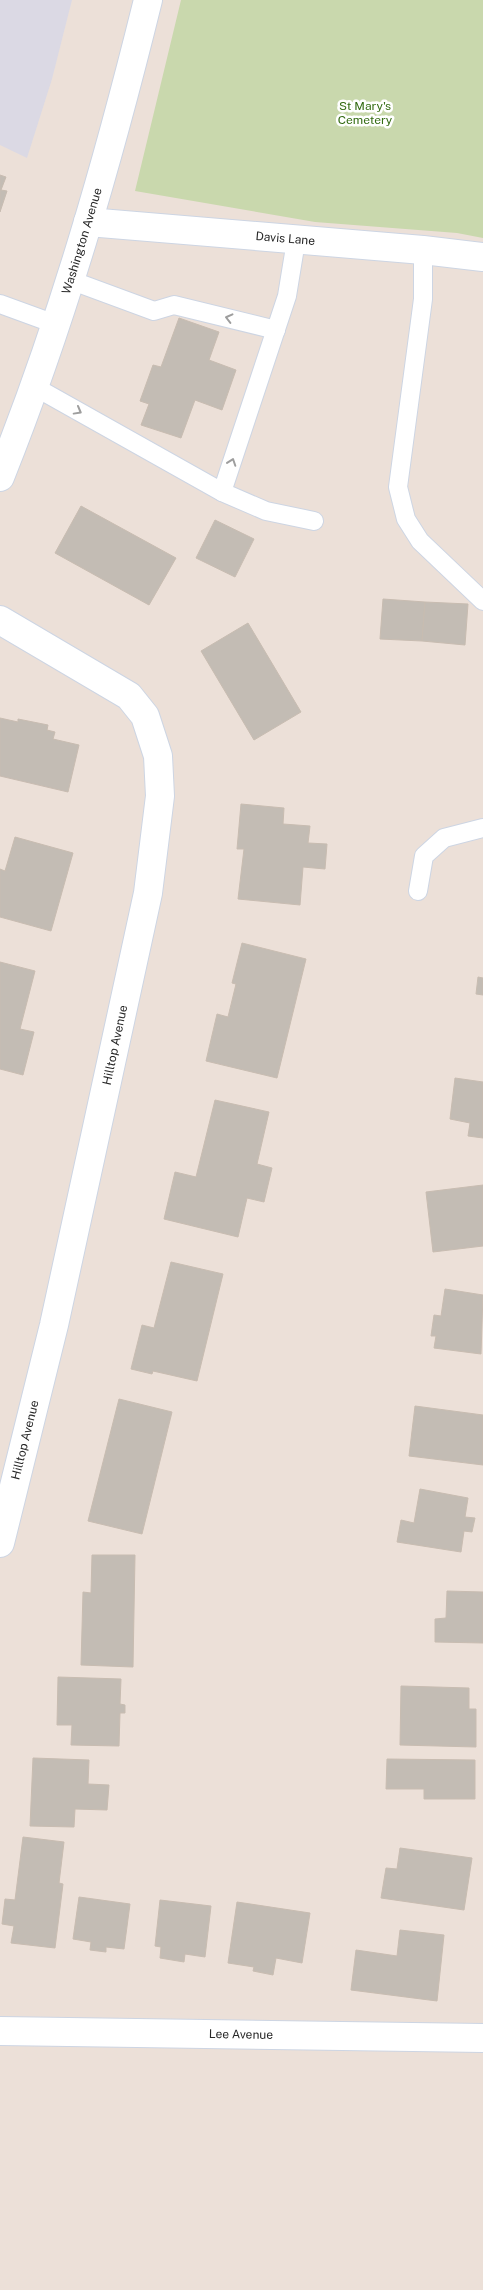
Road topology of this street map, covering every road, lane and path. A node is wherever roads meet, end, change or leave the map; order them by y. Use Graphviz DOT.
graph roads {
  1 [pos="148,0"];
  2 [pos="88,222"];
  3 [pos="296,241"];
  4 [pos="423,250"];
  5 [pos="483,257"];
  6 [pos="70,280"];
  7 [pos="0,304"];
  8 [pos="56,324"];
  9 [pos="276,330"];
  10 [pos="35,387"];
  11 [pos="0,477"];
  12 [pos="222,492"];
  13 [pos="314,521"];
  14 [pos="483,601"];
  15 [pos="0,620"];
  16 [pos="483,828"];
  17 [pos="418,891"];
  18 [pos="0,1543"];
  19 [pos="0,2031"];
  20 [pos="483,2038"];
  1 -- 2 [label="street, Washington Avenue"];
  2 -- 3 [label="street, Davis Lane"];
  2 -- 6 [label="street, Washington Avenue"];
  3 -- 4 [label="street, Davis Lane"];
  3 -- 9 [label="lane"];
  4 -- 5 [label="street, Davis Lane"];
  4 -- 14 [label="lane"];
  6 -- 8 [label="street, Washington Avenue"];
  9 -- 6 [label="lane, one-way"];
  7 -- 8 [label="lane"];
  8 -- 10 [label="street, Washington Avenue"];
  12 -- 9 [label="lane, one-way"];
  10 -- 11 [label="street, Washington Avenue"];
  10 -- 12 [label="lane, one-way"];
  12 -- 13 [label="lane"];
  15 -- 18 [label="street, Hilltop Avenue"];
  16 -- 17 [label="lane"];
  19 -- 20 [label="street, Lee Avenue"];
}
